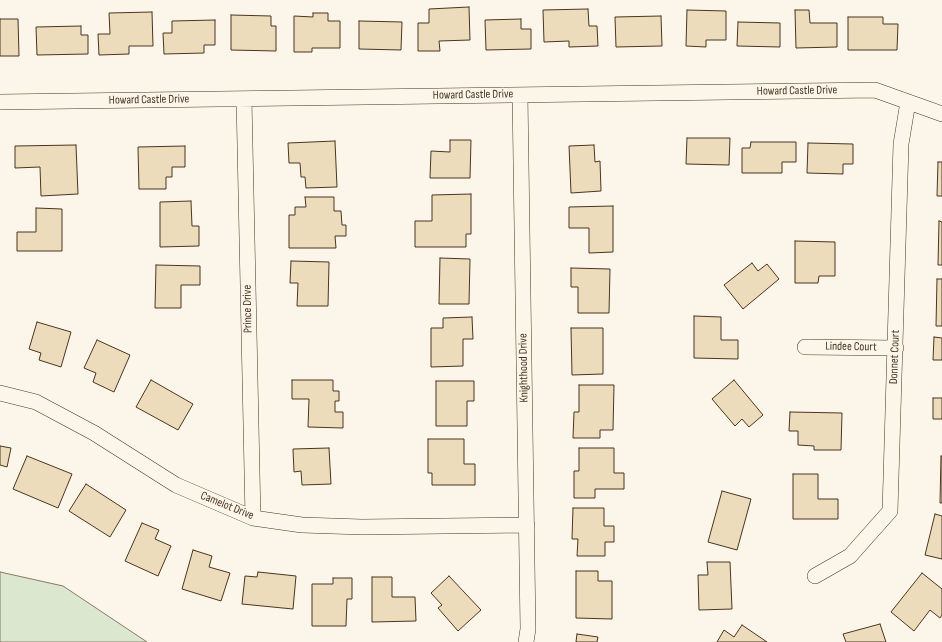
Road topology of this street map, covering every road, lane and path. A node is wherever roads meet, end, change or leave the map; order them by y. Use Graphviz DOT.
graph roads {
  1 [pos="520,95"];
  2 [pos="244,99"];
  3 [pos="0,102"];
  4 [pos="908,102"];
  5 [pos="942,114"];
  6 [pos="805,347"];
  7 [pos="896,348"];
  8 [pos="0,393"];
  9 [pos="253,518"];
  10 [pos="527,525"];
  11 [pos="815,576"];
  12 [pos="526,642"];
  1 -- 2 [label="street, Howard Castle Drive"];
  1 -- 4 [label="street, Howard Castle Drive"];
  1 -- 10 [label="street, Knighthood Drive"];
  2 -- 3 [label="street, Howard Castle Drive"];
  2 -- 9 [label="street, Prince Drive"];
  4 -- 5 [label="street, Howard Castle Drive"];
  4 -- 7 [label="street, Donnet Court"];
  6 -- 7 [label="street, Lindee Court"];
  7 -- 11 [label="street, Donnet Court"];
  8 -- 9 [label="street, Camelot Drive"];
  9 -- 10 [label="street, Camelot Drive"];
  10 -- 12 [label="street, Knighthood Drive"];
}
